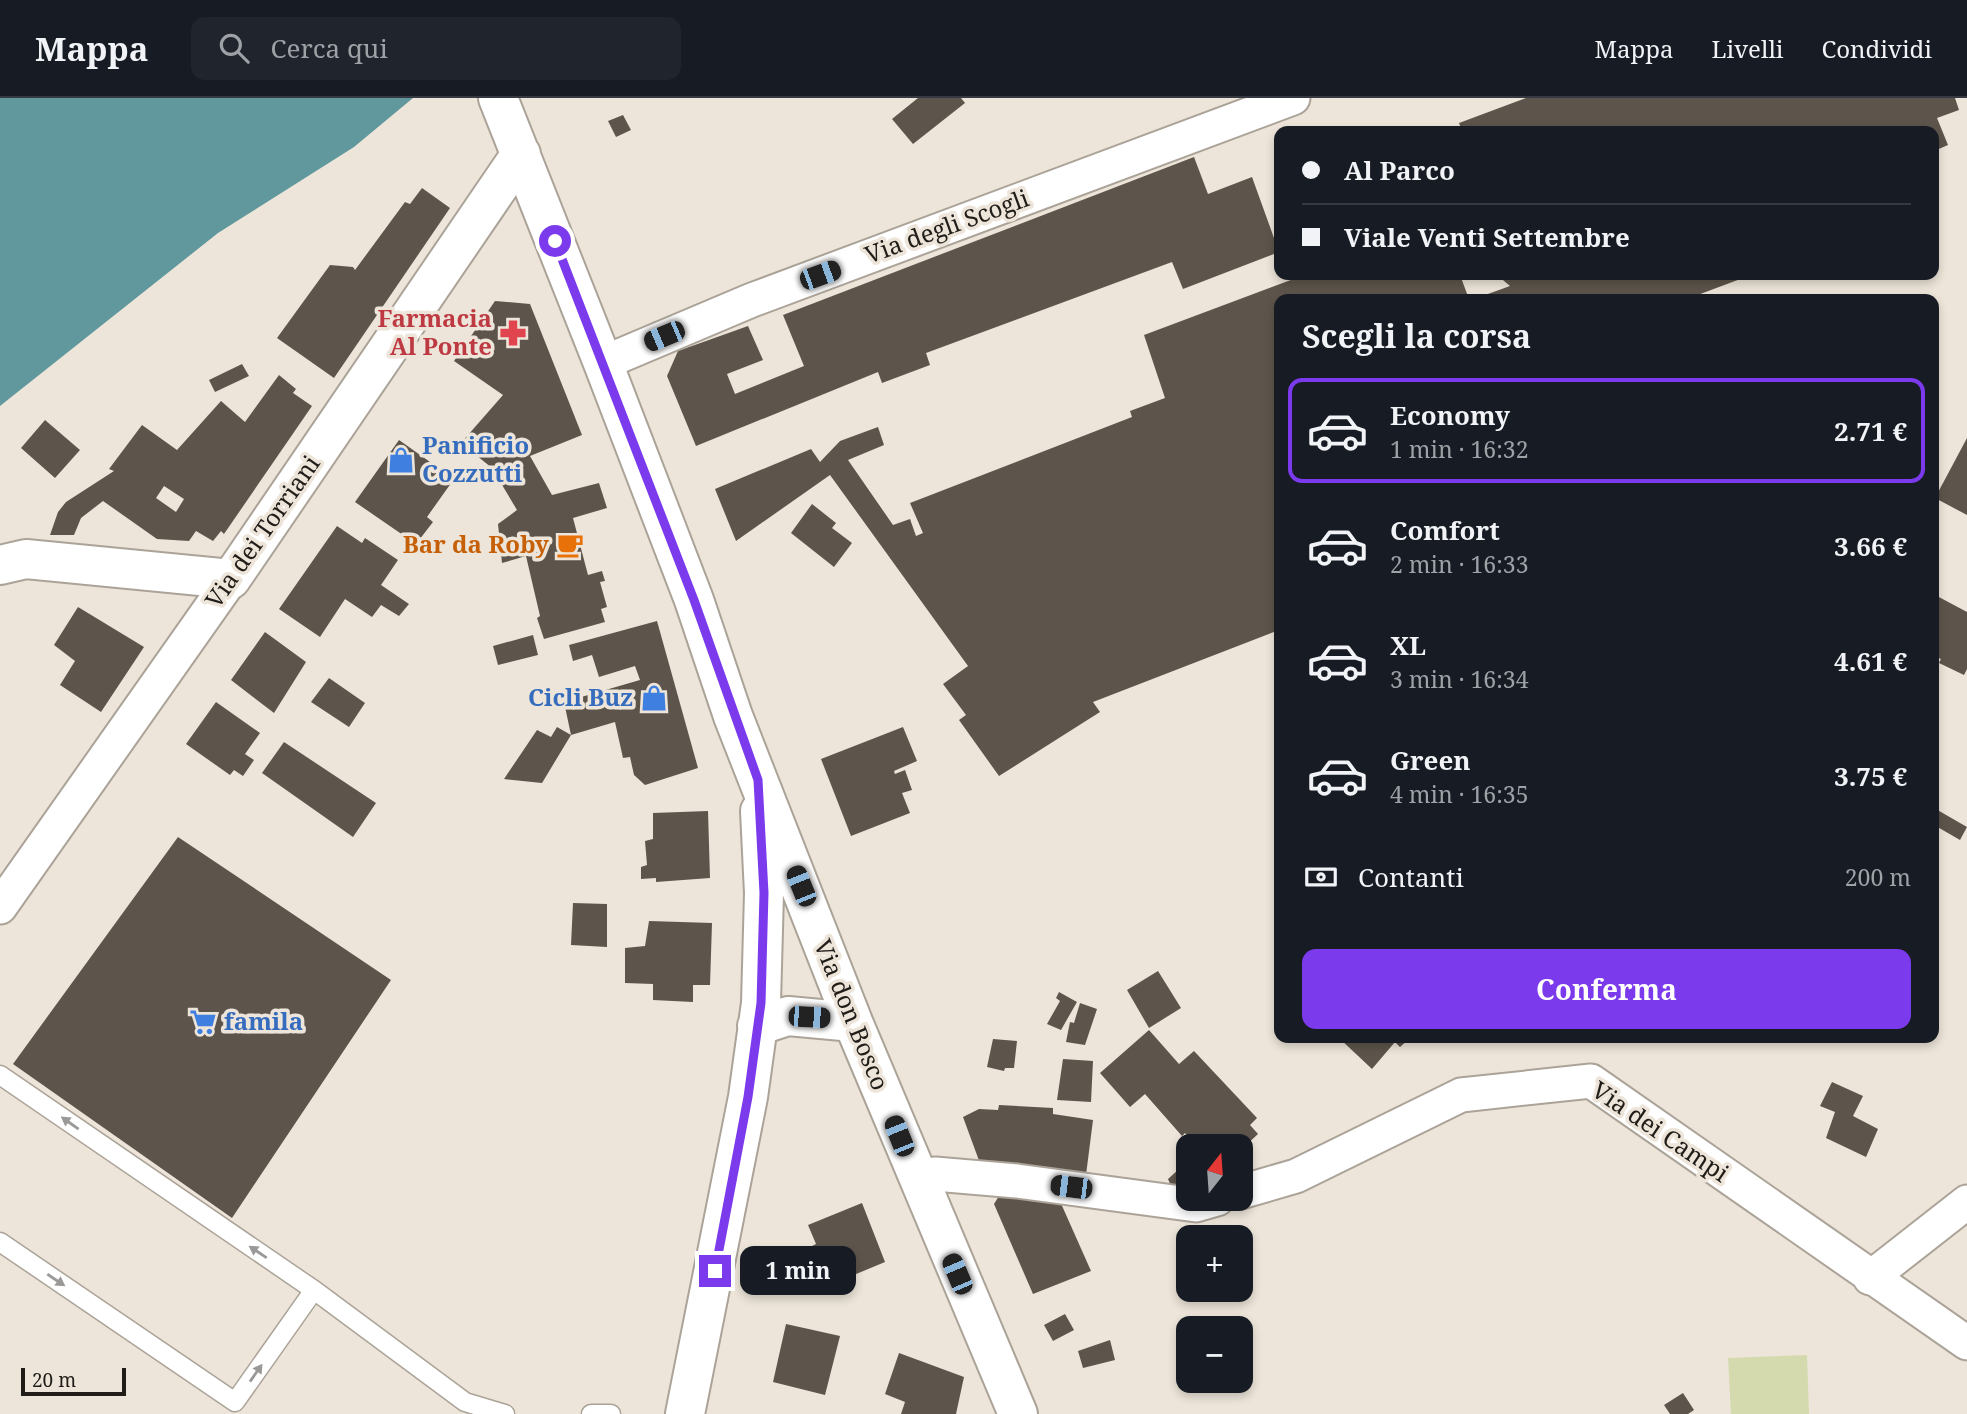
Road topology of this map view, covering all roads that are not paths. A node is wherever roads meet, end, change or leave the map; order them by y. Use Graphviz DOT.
graph roads {
  1 [pos="498,98"];
  2 [pos="1293,98"];
  3 [pos="521,154"];
  4 [pos="603,363"];
  5 [pos="0,565"];
  6 [pos="231,579"];
  7 [pos="783,890"];
  8 [pos="0,907"];
  9 [pos="853,1022"];
  10 [pos="758,1026"];
  11 [pos="0,1075"];
  12 [pos="918,1181"];
  13 [pos="1253,1189"];
  14 [pos="1176,1202"];
  15 [pos="1967,1202"];
  16 [pos="0,1242"];
  17 [pos="1870,1278"];
  18 [pos="314,1290"];
  19 [pos="1967,1343"];
  20 [pos="505,1414"];
  21 [pos="591,1414"];
  22 [pos="611,1414"];
  23 [pos="685,1414"];
  24 [pos="1018,1414"];
  1 -- 3 [label="main road"];
  2 -- 4 [label="street, Via degli Scogli"];
  3 -- 4 [label="main road"];
  3 -- 6 [label="main road, Via dei Torriani"];
  4 -- 7 [label="main road"];
  5 -- 6 [label="main road"];
  6 -- 8 [label="street, Via dei Torriani"];
  7 -- 9 [label="main road, Via don Bosco"];
  7 -- 10 [label="main road"];
  9 -- 10 [label="main road"];
  9 -- 12 [label="main road, Via don Bosco"];
  10 -- 23 [label="main road"];
  18 -- 11 [label="lane, one-way"];
  12 -- 14 [label="street"];
  12 -- 24 [label="main road, Via don Bosco"];
  13 -- 17 [label="street, Via dei Campi"];
  15 -- 17 [label="street"];
  16 -- 18 [label="lane, one-way"];
  17 -- 19 [label="street, Via dei Campi"];
  18 -- 20 [label="lane"];
  21 -- 22 [label="lane"];
}
